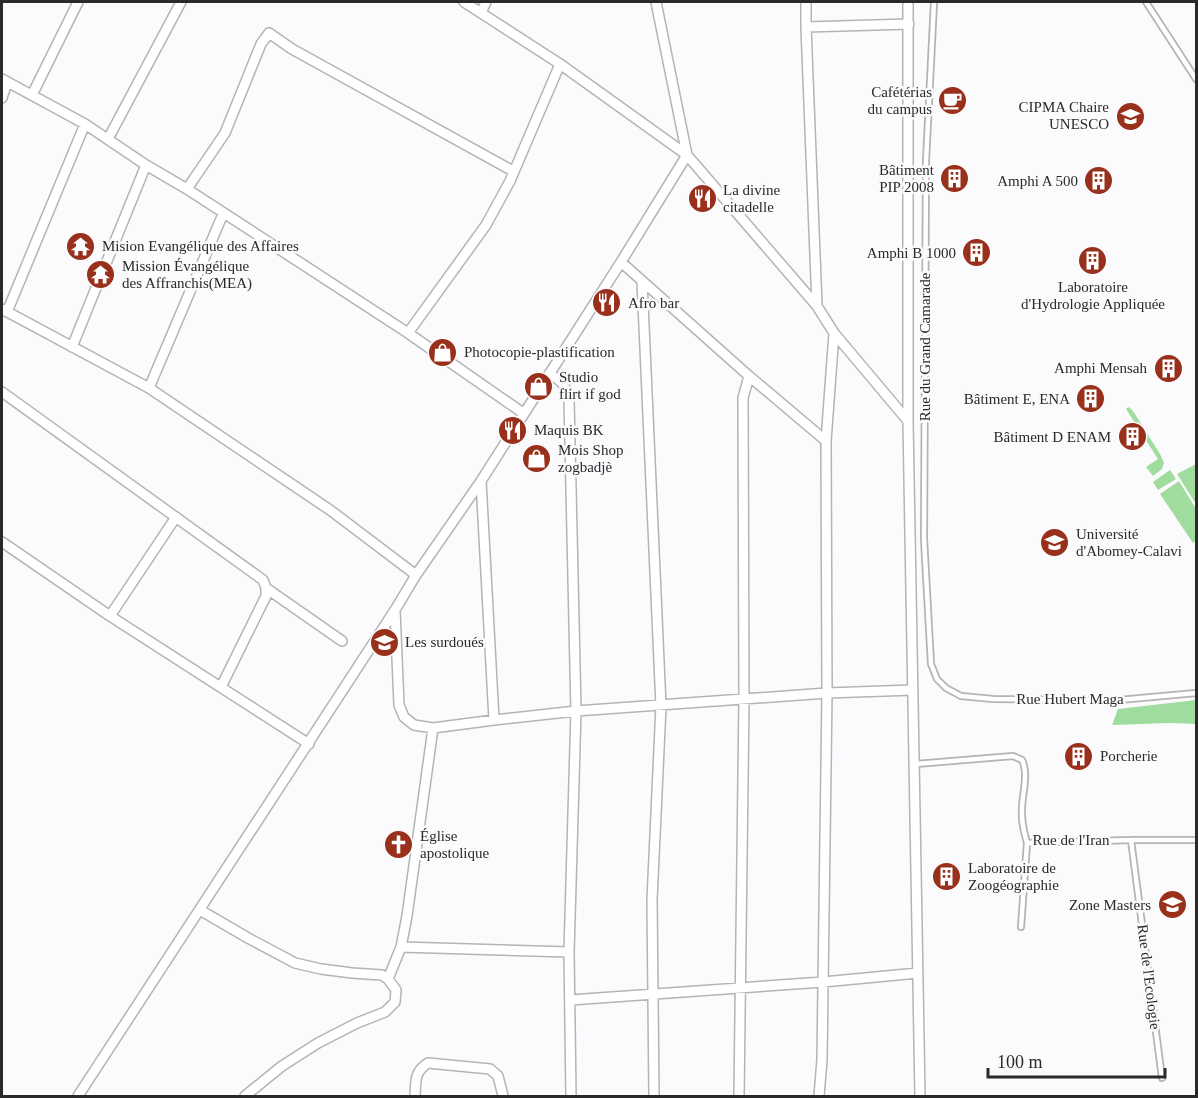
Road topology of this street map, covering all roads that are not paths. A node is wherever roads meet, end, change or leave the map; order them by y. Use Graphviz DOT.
graph roads {
  1 [pos="78,2"];
  2 [pos="181,2"];
  3 [pos="464,2"];
  4 [pos="486,2"];
  5 [pos="656,2"];
  6 [pos="806,2"];
  7 [pos="908,2"];
  8 [pos="934,2"];
  9 [pos="1146,2"];
  10 [pos="481,13"];
  11 [pos="909,24"];
  12 [pos="806,27"];
  13 [pos="560,64"];
  14 [pos="1195,72"];
  15 [pos="1197,79"];
  16 [pos="4,80"];
  17 [pos="32,95"];
  18 [pos="2,98"];
  19 [pos="85,124"];
  20 [pos="108,139"];
  21 [pos="687,155"];
  22 [pos="146,165"];
  23 [pos="513,171"];
  24 [pos="188,189"];
  25 [pos="223,213"];
  26 [pos="621,262"];
  27 [pos="642,281"];
  28 [pos="817,306"];
  29 [pos="4,311"];
  30 [pos="408,333"];
  31 [pos="834,333"];
  32 [pos="72,347"];
  33 [pos="549,374"];
  34 [pos="749,376"];
  35 [pos="149,388"];
  36 [pos="2,392"];
  37 [pos="523,412"];
  38 [pos="908,422"];
  39 [pos="826,441"];
  40 [pos="481,481"];
  41 [pos="176,517"];
  42 [pos="2,542"];
  43 [pos="416,575"];
  44 [pos="266,588"];
  45 [pos="395,610"];
  46 [pos="110,616"];
  47 [pos="342,641"];
  48 [pos="221,687"];
  49 [pos="946,688"];
  50 [pos="913,690"];
  51 [pos="827,693"];
  52 [pos="1197,693"];
  53 [pos="744,699"];
  54 [pos="661,706"];
  55 [pos="576,711"];
  56 [pos="494,720"];
  57 [pos="433,728"];
  58 [pos="309,744"];
  59 [pos="916,764"];
  60 [pos="1131,840"];
  61 [pos="1197,840"];
  62 [pos="1027,843"];
  63 [pos="200,910"];
  64 [pos="1021,927"];
  65 [pos="400,947"];
  66 [pos="569,952"];
  67 [pos="918,973"];
  68 [pos="388,979"];
  69 [pos="823,982"];
  70 [pos="741,988"];
  71 [pos="653,994"];
  72 [pos="570,1000"];
  73 [pos="1162,1078"];
  74 [pos="78,1096"];
  75 [pos="245,1096"];
  76 [pos="415,1096"];
  77 [pos="502,1096"];
  78 [pos="571,1096"];
  79 [pos="654,1096"];
  80 [pos="739,1096"];
  81 [pos="819,1096"];
  82 [pos="920,1096"];
  1 -- 17 [label="street"];
  2 -- 20 [label="street"];
  3 -- 10 [label="street"];
  4 -- 10 [label="street"];
  5 -- 21 [label="street"];
  6 -- 12 [label="street"];
  7 -- 11 [label="street"];
  8 -- 49 [label="lane, Rue du Grand Camarade"];
  9 -- 14 [label="lane"];
  10 -- 13 [label="street"];
  11 -- 12 [label="street"];
  11 -- 38 [label="street"];
  12 -- 28 [label="street"];
  13 -- 21 [label="street"];
  13 -- 23 [label="street"];
  14 -- 15 [label="lane"];
  16 -- 17 [label="street"];
  16 -- 18 [label="street"];
  17 -- 19 [label="street"];
  19 -- 20 [label="street"];
  19 -- 29 [label="street"];
  20 -- 22 [label="street"];
  21 -- 26 [label="street"];
  21 -- 28 [label="street"];
  22 -- 24 [label="street"];
  22 -- 32 [label="street"];
  23 -- 24 [label="street"];
  23 -- 30 [label="street"];
  24 -- 25 [label="street"];
  25 -- 30 [label="street"];
  25 -- 35 [label="street"];
  26 -- 27 [label="street"];
  26 -- 33 [label="street"];
  27 -- 34 [label="street"];
  27 -- 54 [label="street"];
  28 -- 31 [label="street"];
  29 -- 32 [label="street"];
  30 -- 37 [label="street"];
  31 -- 38 [label="street"];
  31 -- 39 [label="street"];
  32 -- 35 [label="street"];
  33 -- 37 [label="street"];
  33 -- 55 [label="street"];
  34 -- 39 [label="street"];
  34 -- 53 [label="street"];
  35 -- 43 [label="street"];
  36 -- 41 [label="street"];
  37 -- 40 [label="street"];
  38 -- 50 [label="street"];
  39 -- 51 [label="street"];
  40 -- 43 [label="street"];
  40 -- 56 [label="street"];
  41 -- 44 [label="street"];
  41 -- 46 [label="street"];
  42 -- 46 [label="street"];
  43 -- 45 [label="street"];
  44 -- 47 [label="street"];
  44 -- 48 [label="street"];
  45 -- 57 [label="street"];
  45 -- 58 [label="street"];
  46 -- 48 [label="street"];
  48 -- 58 [label="street"];
  49 -- 52 [label="lane, Rue Hubert Maga"];
  50 -- 51 [label="street"];
  50 -- 67 [label="street"];
  51 -- 53 [label="street"];
  51 -- 69 [label="street"];
  53 -- 54 [label="street"];
  53 -- 70 [label="street"];
  54 -- 55 [label="street"];
  54 -- 71 [label="street"];
  55 -- 56 [label="street"];
  55 -- 66 [label="street"];
  56 -- 57 [label="street"];
  57 -- 65 [label="street"];
  58 -- 63 [label="street"];
  59 -- 62 [label="lane, Rue de l'Iran"];
  60 -- 61 [label="lane, Rue de l'Iran"];
  60 -- 62 [label="lane, Rue de l'Iran"];
  60 -- 73 [label="lane, Rue de l'Ecologie"];
  62 -- 64 [label="lane"];
  63 -- 68 [label="street"];
  63 -- 74 [label="street"];
  65 -- 66 [label="street"];
  65 -- 68 [label="street"];
  66 -- 72 [label="street"];
  67 -- 69 [label="street"];
  67 -- 82 [label="street"];
  68 -- 75 [label="street"];
  69 -- 70 [label="street"];
  69 -- 81 [label="street"];
  70 -- 71 [label="street"];
  70 -- 80 [label="street"];
  71 -- 72 [label="street"];
  71 -- 79 [label="street"];
  72 -- 78 [label="street"];
  76 -- 77 [label="street"];
}
